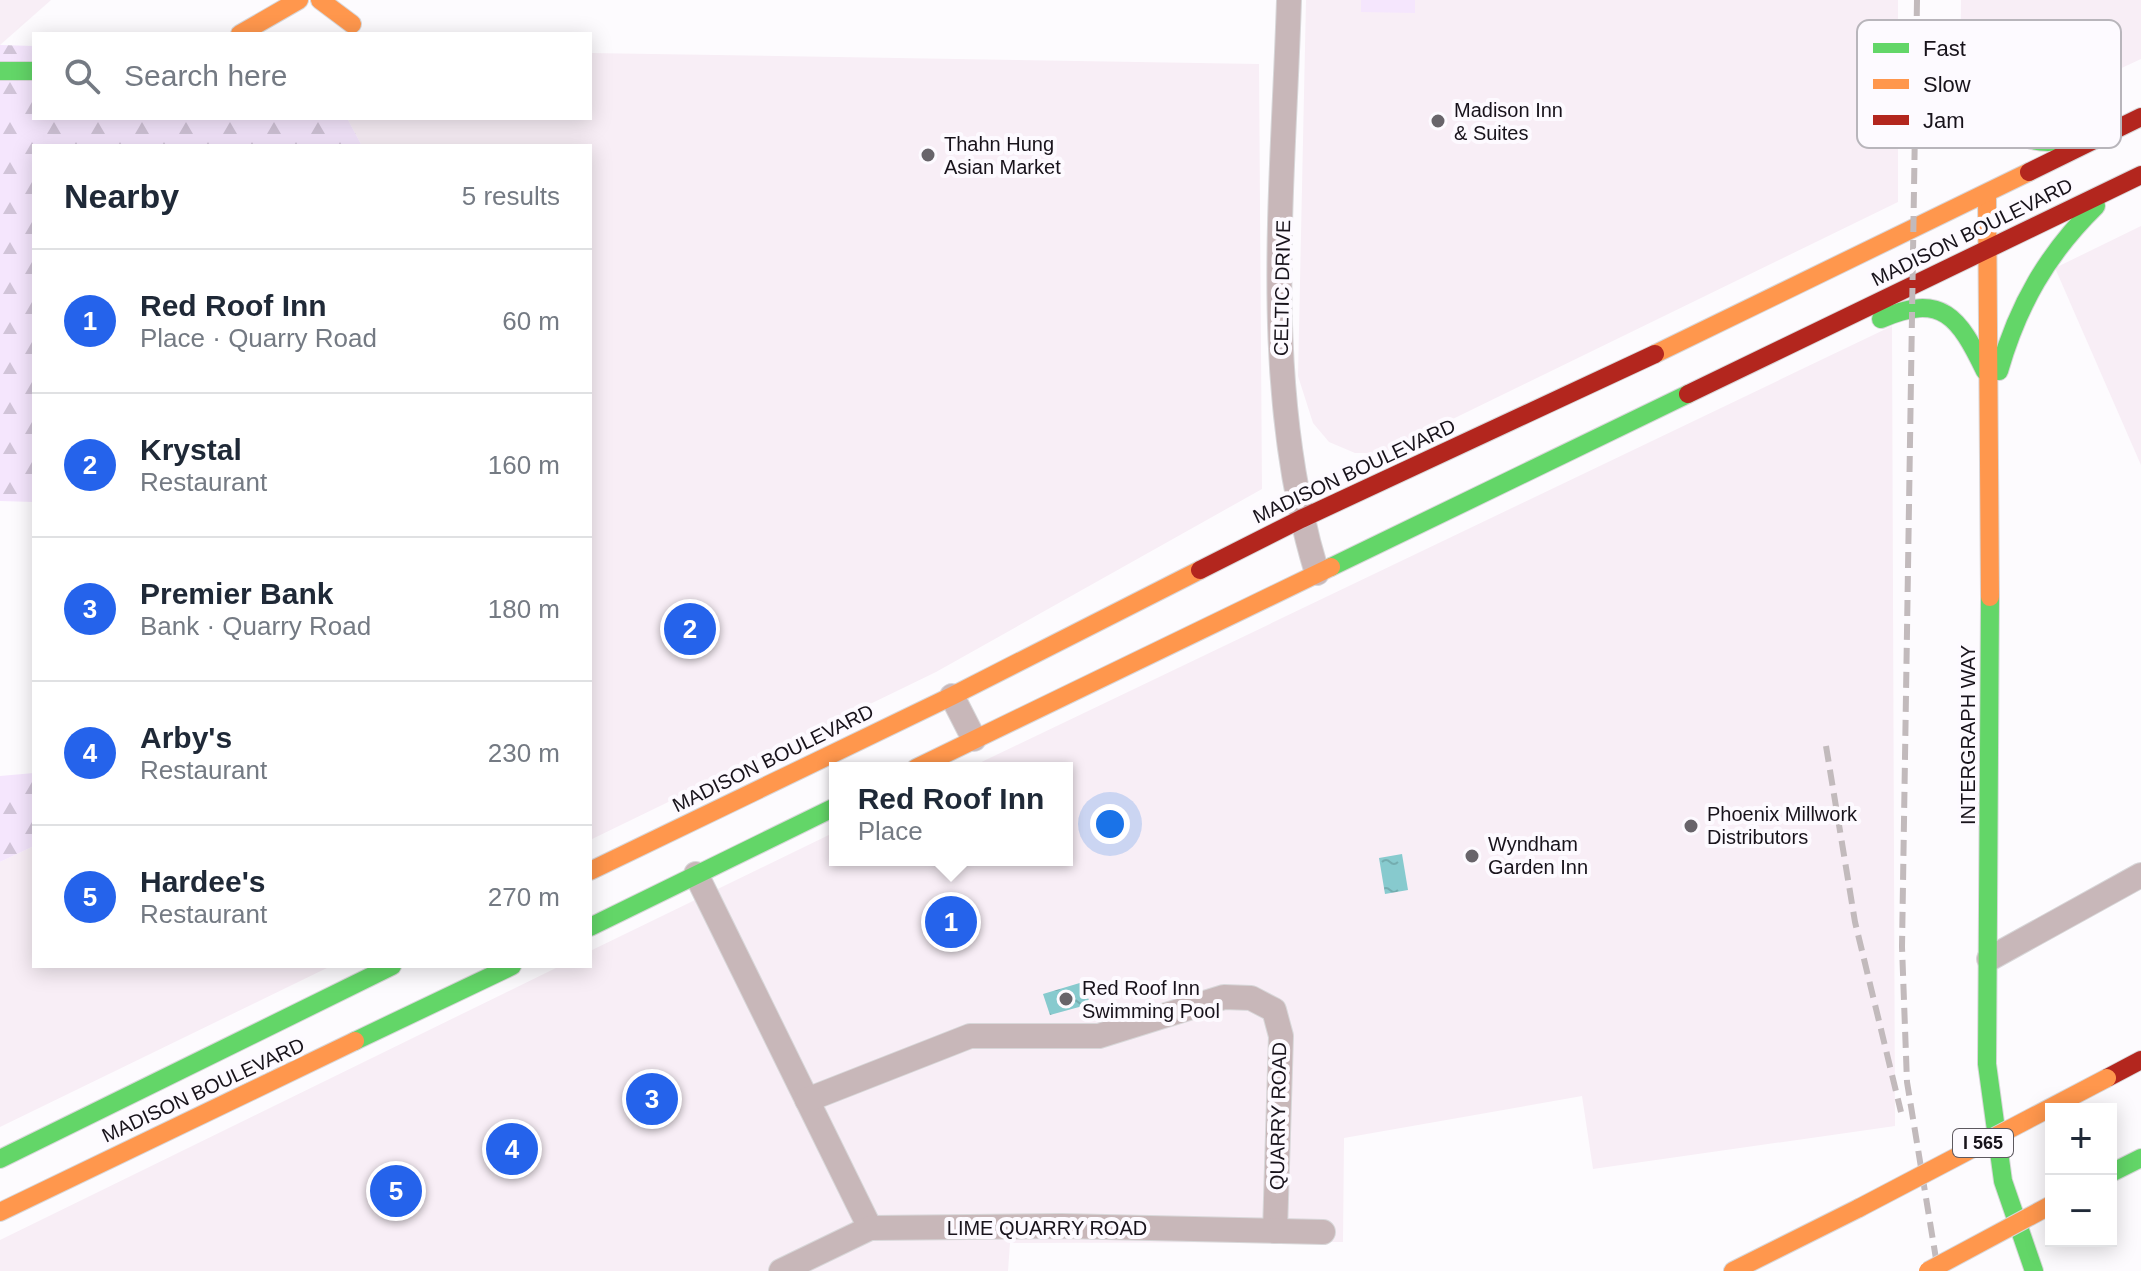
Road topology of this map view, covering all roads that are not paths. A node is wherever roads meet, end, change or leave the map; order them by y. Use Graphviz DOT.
graph roads {
  1 [pos="299,0"];
  2 [pos="320,0"];
  3 [pos="1289,0"];
  4 [pos="352,24"];
  5 [pos="243,32"];
  6 [pos="0,71"];
  7 [pos="32,71"];
  8 [pos="2141,108"];
  9 [pos="2141,117"];
  10 [pos="2121,118"];
  11 [pos="2121,127"];
  12 [pos="2079,148"];
  13 [pos="2141,175"];
  14 [pos="2115,187"];
  15 [pos="1987,194"];
  16 [pos="1987,248"];
  17 [pos="1748,364"];
  18 [pos="1988,376"];
  19 [pos="1988,414"];
  20 [pos="1301,519"];
  21 [pos="1317,573"];
  22 [pos="952,696"];
  23 [pos="974,739"];
  24 [pos="928,762"];
  25 [pos="829,810"];
  26 [pos="592,870"];
  27 [pos="696,874"];
  28 [pos="2141,875"];
  29 [pos="592,926"];
  30 [pos="1989,959"];
  31 [pos="388,968"];
  32 [pos="508,968"];
  33 [pos="2141,1060"];
  34 [pos="807,1100"];
  35 [pos="2141,1158"];
  36 [pos="0,1159"];
  37 [pos="2117,1170"];
  38 [pos="2045,1208"];
  39 [pos="0,1212"];
  40 [pos="870,1228"];
  41 [pos="1275,1231"];
  42 [pos="1323,1232"];
  43 [pos="781,1271"];
  44 [pos="1734,1271"];
  45 [pos="1928,1271"];
  46 [pos="2034,1271"];
  1 -- 5 [label="main road"];
  2 -- 4 [label="main road"];
  3 -- 20 [label="street, CELTIC DRIVE"];
  6 -- 7 [label="main road"];
  8 -- 10 [label="main road"];
  9 -- 11 [label="main road, MADISON BOULEVARD"];
  12 -- 15 [label="main road, MADISON BOULEVARD"];
  13 -- 14 [label="main road, MADISON BOULEVARD"];
  14 -- 16 [label="main road, MADISON BOULEVARD"];
  14 -- 19 [label="main road"];
  15 -- 16 [label="main road, INTERGRAPH WAY"];
  15 -- 20 [label="main road, MADISON BOULEVARD"];
  16 -- 17 [label="main road, MADISON BOULEVARD"];
  16 -- 18 [label="main road, INTERGRAPH WAY"];
  17 -- 18 [label="main road"];
  17 -- 21 [label="main road, MADISON BOULEVARD"];
  18 -- 19 [label="main road, INTERGRAPH WAY"];
  19 -- 30 [label="main road, INTERGRAPH WAY"];
  20 -- 21 [label="street, CELTIC DRIVE"];
  20 -- 22 [label="main road, MADISON BOULEVARD"];
  21 -- 23 [label="main road, MADISON BOULEVARD"];
  22 -- 23 [label="street"];
  22 -- 26 [label="main road, MADISON BOULEVARD"];
  23 -- 24 [label="main road, MADISON BOULEVARD"];
  25 -- 27 [label="main road"];
  27 -- 29 [label="main road"];
  27 -- 34 [label="street"];
  28 -- 30 [label="street"];
  30 -- 46 [label="main road, INTERGRAPH WAY"];
  31 -- 36 [label="main road, MADISON BOULEVARD"];
  32 -- 39 [label="main road, MADISON BOULEVARD"];
  33 -- 44 [label="main road, I 565, bridge"];
  34 -- 40 [label="street"];
  34 -- 41 [label="street, QUARRY ROAD"];
  35 -- 37 [label="main road"];
  38 -- 45 [label="main road, bridge"];
  40 -- 41 [label="street, LIME QUARRY ROAD"];
  40 -- 43 [label="street, LIME QUARRY ROAD"];
  41 -- 42 [label="street, LIME QUARRY ROAD"];
}
